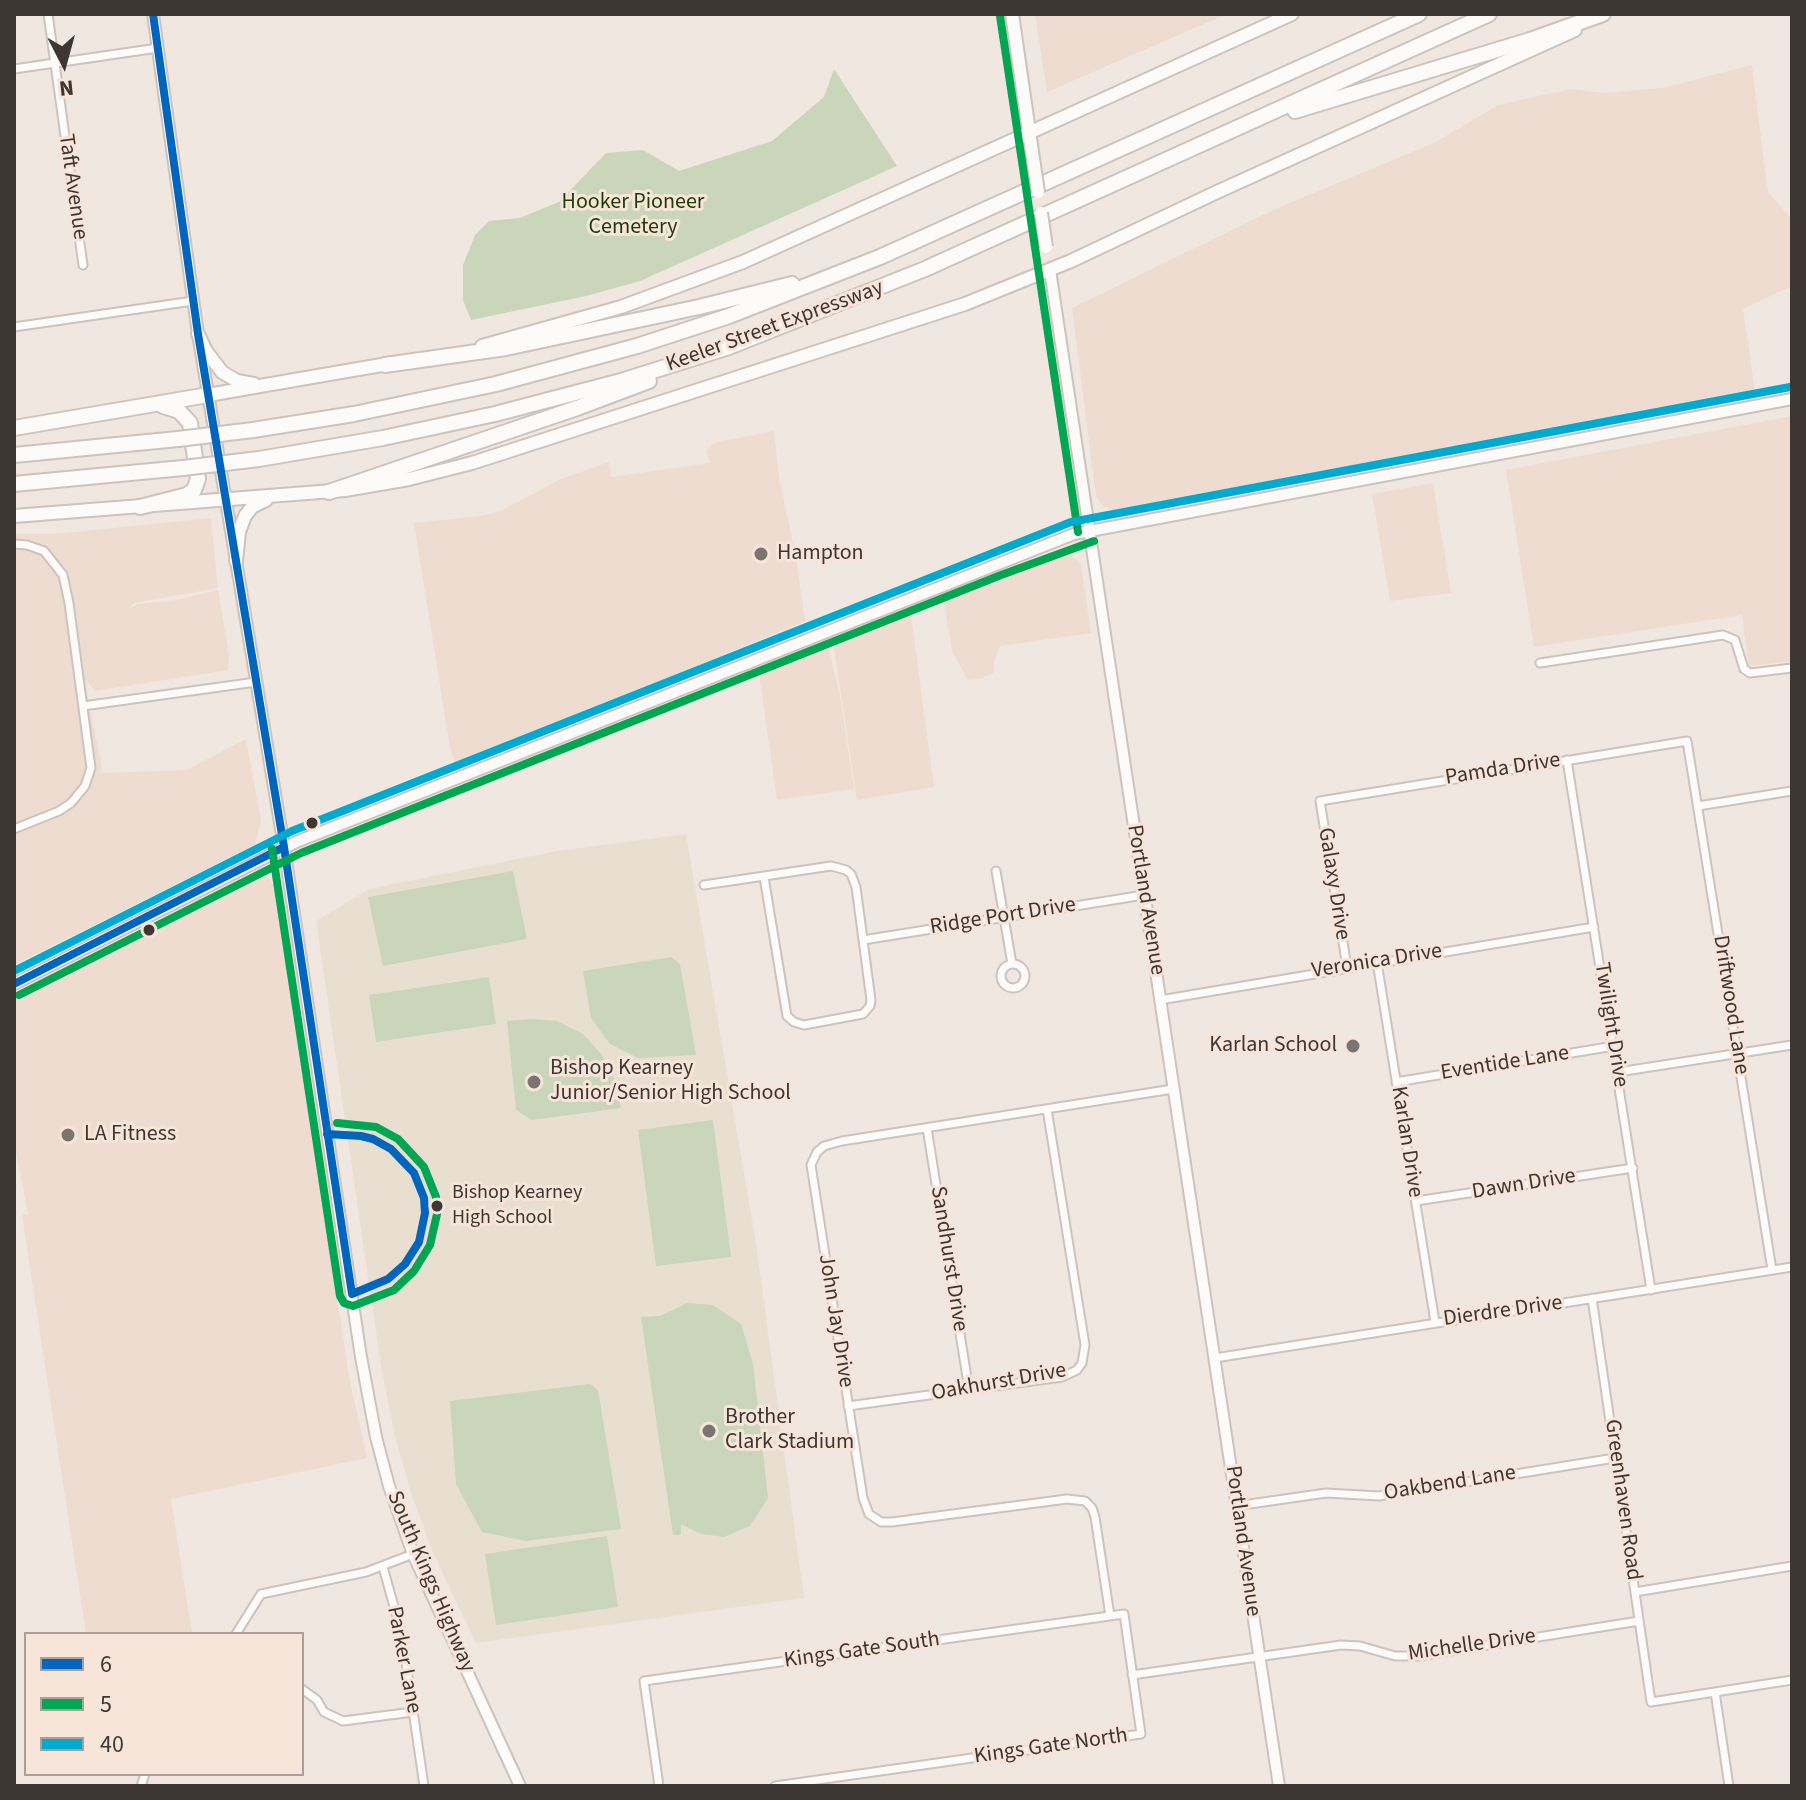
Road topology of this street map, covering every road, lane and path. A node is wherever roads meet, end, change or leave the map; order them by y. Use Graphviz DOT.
graph roads {
  1 [pos="48,14"];
  2 [pos="153,14"];
  3 [pos="1012,14"];
  4 [pos="1292,14"];
  5 [pos="1401,14"];
  6 [pos="1419,14"];
  7 [pos="1489,14"];
  8 [pos="1603,14"];
  9 [pos="1611,14"];
  10 [pos="158,48"];
  11 [pos="55,63"];
  12 [pos="14,69"];
  13 [pos="1250,90"];
  14 [pos="1030,133"];
  15 [pos="1164,162"];
  16 [pos="895,251"];
  17 [pos="83,265"];
  18 [pos="1050,270"];
  19 [pos="193,301"];
  20 [pos="14,327"];
  21 [pos="198,334"];
  22 [pos="759,336"];
  23 [pos="385,365"];
  24 [pos="269,385"];
  25 [pos="208,395"];
  26 [pos="1792,399"];
  27 [pos="147,405"];
  28 [pos="14,428"];
  29 [pos="14,455"];
  30 [pos="14,484"];
  31 [pos="329,492"];
  32 [pos="277,497"];
  33 [pos="226,501"];
  34 [pos="140,507"];
  35 [pos="14,516"];
  36 [pos="1090,530"];
  37 [pos="14,544"];
  38 [pos="236,561"];
  39 [pos="1540,663"];
  40 [pos="1792,668"];
  41 [pos="256,682"];
  42 [pos="83,706"];
  43 [pos="1687,741"];
  44 [pos="1567,760"];
  45 [pos="1792,791"];
  46 [pos="1320,801"];
  47 [pos="1698,806"];
  48 [pos="14,829"];
  49 [pos="284,847"];
  50 [pos="996,871"];
  51 [pos="764,877"];
  52 [pos="704,885"];
  53 [pos="1144,895"];
  54 [pos="1004,916"];
  55 [pos="1594,927"];
  56 [pos="863,940"];
  57 [pos="1377,962"];
  58 [pos="1012,964"];
  59 [pos="1347,967"];
  60 [pos="14,984"];
  61 [pos="1160,1000"];
  62 [pos="1792,1045"];
  63 [pos="1614,1046"];
  64 [pos="1738,1053"];
  65 [pos="1618,1072"];
  66 [pos="1396,1082"];
  67 [pos="1173,1089"];
  68 [pos="1047,1109"];
  69 [pos="927,1128"];
  70 [pos="1633,1168"];
  71 [pos="1416,1201"];
  72 [pos="1792,1267"];
  73 [pos="1772,1270"];
  74 [pos="1651,1290"];
  75 [pos="1592,1298"];
  76 [pos="1435,1322"];
  77 [pos="1215,1358"];
  78 [pos="969,1390"];
  79 [pos="848,1406"];
  80 [pos="1615,1458"];
  81 [pos="1236,1506"];
  82 [pos="413,1554"];
  83 [pos="1792,1566"];
  84 [pos="383,1567"];
  85 [pos="1635,1592"];
  86 [pos="1110,1616"];
  87 [pos="1639,1621"];
  88 [pos="237,1632"];
  89 [pos="1259,1658"];
  90 [pos="1132,1675"];
  91 [pos="1792,1680"];
  92 [pos="304,1690"];
  93 [pos="1715,1692"];
  94 [pos="413,1712"];
  95 [pos="424,1786"];
  96 [pos="520,1786"];
  97 [pos="659,1786"];
  98 [pos="775,1786"];
  99 [pos="1279,1786"];
  100 [pos="1729,1786"];
  1 -- 11 [label="street, Taft Avenue"];
  2 -- 10 [label="main road, South Kings Highway"];
  3 -- 14 [label="main road, Portland Avenue"];
  4 -- 14 [label="main road"];
  5 -- 13 [label="highway"];
  6 -- 13 [label="highway, Keeler Street Expressway"];
  7 -- 15 [label="highway, Keeler Street Expressway"];
  8 -- 15 [label="highway"];
  9 -- 18 [label="main road"];
  10 -- 11 [label="street"];
  10 -- 19 [label="main road, South Kings Highway"];
  11 -- 12 [label="street"];
  11 -- 17 [label="street, Taft Avenue"];
  13 -- 16 [label="highway, Keeler Street Expressway"];
  14 -- 18 [label="main road, Portland Avenue, bridge"];
  14 -- 23 [label="main road"];
  15 -- 22 [label="highway, Keeler Street Expressway"];
  16 -- 23 [label="highway"];
  16 -- 29 [label="highway, Keeler Street Expressway, bridge"];
  18 -- 31 [label="main road"];
  18 -- 36 [label="main road, Portland Avenue"];
  19 -- 20 [label="street"];
  19 -- 21 [label="main road, South Kings Highway"];
  21 -- 24 [label="main road"];
  21 -- 25 [label="main road, South Kings Highway"];
  22 -- 30 [label="highway, Keeler Street Expressway, bridge"];
  22 -- 31 [label="highway"];
  23 -- 24 [label="main road"];
  24 -- 25 [label="main road"];
  25 -- 27 [label="highway"];
  25 -- 33 [label="main road, South Kings Highway"];
  26 -- 36 [label="main road"];
  27 -- 28 [label="highway"];
  27 -- 34 [label="highway"];
  31 -- 32 [label="main road"];
  32 -- 33 [label="main road"];
  32 -- 38 [label="main road"];
  33 -- 34 [label="main road"];
  33 -- 38 [label="main road, South Kings Highway"];
  34 -- 35 [label="main road"];
  36 -- 49 [label="main road"];
  36 -- 53 [label="main road, Portland Avenue"];
  37 -- 42 [label="street"];
  38 -- 41 [label="main road, South Kings Highway"];
  39 -- 40 [label="street"];
  41 -- 42 [label="street"];
  41 -- 49 [label="main road, South Kings Highway"];
  42 -- 48 [label="street"];
  43 -- 44 [label="street, Pamda Drive"];
  43 -- 47 [label="street, Driftwood Lane"];
  44 -- 46 [label="street, Pamda Drive"];
  44 -- 55 [label="street, Twilight Drive"];
  45 -- 47 [label="street"];
  46 -- 59 [label="street, Galaxy Drive"];
  47 -- 64 [label="street, Driftwood Lane"];
  49 -- 60 [label="main road"];
  49 -- 82 [label="main road, South Kings Highway"];
  50 -- 54 [label="street"];
  51 -- 52 [label="street"];
  51 -- 56 [label="street"];
  51 -- 56 [label="street"];
  53 -- 54 [label="street, Ridge Port Drive"];
  53 -- 61 [label="main road, Portland Avenue"];
  54 -- 56 [label="street, Ridge Port Drive"];
  54 -- 58 [label="street"];
  55 -- 57 [label="street, Veronica Drive"];
  55 -- 63 [label="street, Twilight Drive"];
  57 -- 59 [label="street, Veronica Drive"];
  57 -- 66 [label="street, Karlan Drive"];
  59 -- 61 [label="street, Veronica Drive"];
  61 -- 67 [label="main road, Portland Avenue"];
  62 -- 64 [label="street"];
  63 -- 65 [label="street, Twilight Drive"];
  63 -- 66 [label="street, Eventide Lane"];
  64 -- 65 [label="street"];
  64 -- 73 [label="street, Driftwood Lane"];
  65 -- 70 [label="street, Twilight Drive"];
  66 -- 71 [label="street, Karlan Drive"];
  67 -- 68 [label="street, John Jay Drive"];
  67 -- 77 [label="main road, Portland Avenue"];
  68 -- 69 [label="street, John Jay Drive"];
  68 -- 78 [label="street, Oakhurst Drive"];
  69 -- 78 [label="street, Sandhurst Drive"];
  69 -- 79 [label="street, John Jay Drive"];
  70 -- 71 [label="street, Dawn Drive"];
  70 -- 74 [label="street, Twilight Drive"];
  71 -- 76 [label="street, Karlan Drive"];
  72 -- 73 [label="street, Dierdre Drive"];
  73 -- 74 [label="street, Dierdre Drive"];
  74 -- 75 [label="street, Dierdre Drive"];
  75 -- 76 [label="street, Dierdre Drive"];
  75 -- 80 [label="street, Greenhaven Road"];
  76 -- 77 [label="street, Dierdre Drive"];
  77 -- 81 [label="main road, Portland Avenue"];
  78 -- 79 [label="street, Oakhurst Drive"];
  79 -- 86 [label="street, John Jay Drive"];
  80 -- 81 [label="street, Oakbend Lane"];
  80 -- 85 [label="street, Greenhaven Road"];
  81 -- 89 [label="main road, Portland Avenue"];
  82 -- 84 [label="street"];
  82 -- 96 [label="main road, South Kings Highway"];
  83 -- 85 [label="street"];
  84 -- 88 [label="street"];
  84 -- 94 [label="street, Parker Lane"];
  85 -- 87 [label="street, Greenhaven Road"];
  86 -- 90 [label="street"];
  86 -- 97 [label="street, Kings Gate South"];
  87 -- 89 [label="street, Michelle Drive"];
  87 -- 93 [label="street, Greenhaven Road"];
  89 -- 90 [label="street"];
  89 -- 99 [label="main road, Portland Avenue"];
  90 -- 98 [label="street, Kings Gate North"];
  91 -- 93 [label="street"];
  92 -- 94 [label="street"];
  93 -- 100 [label="street"];
  94 -- 95 [label="street, Parker Lane"];
}
